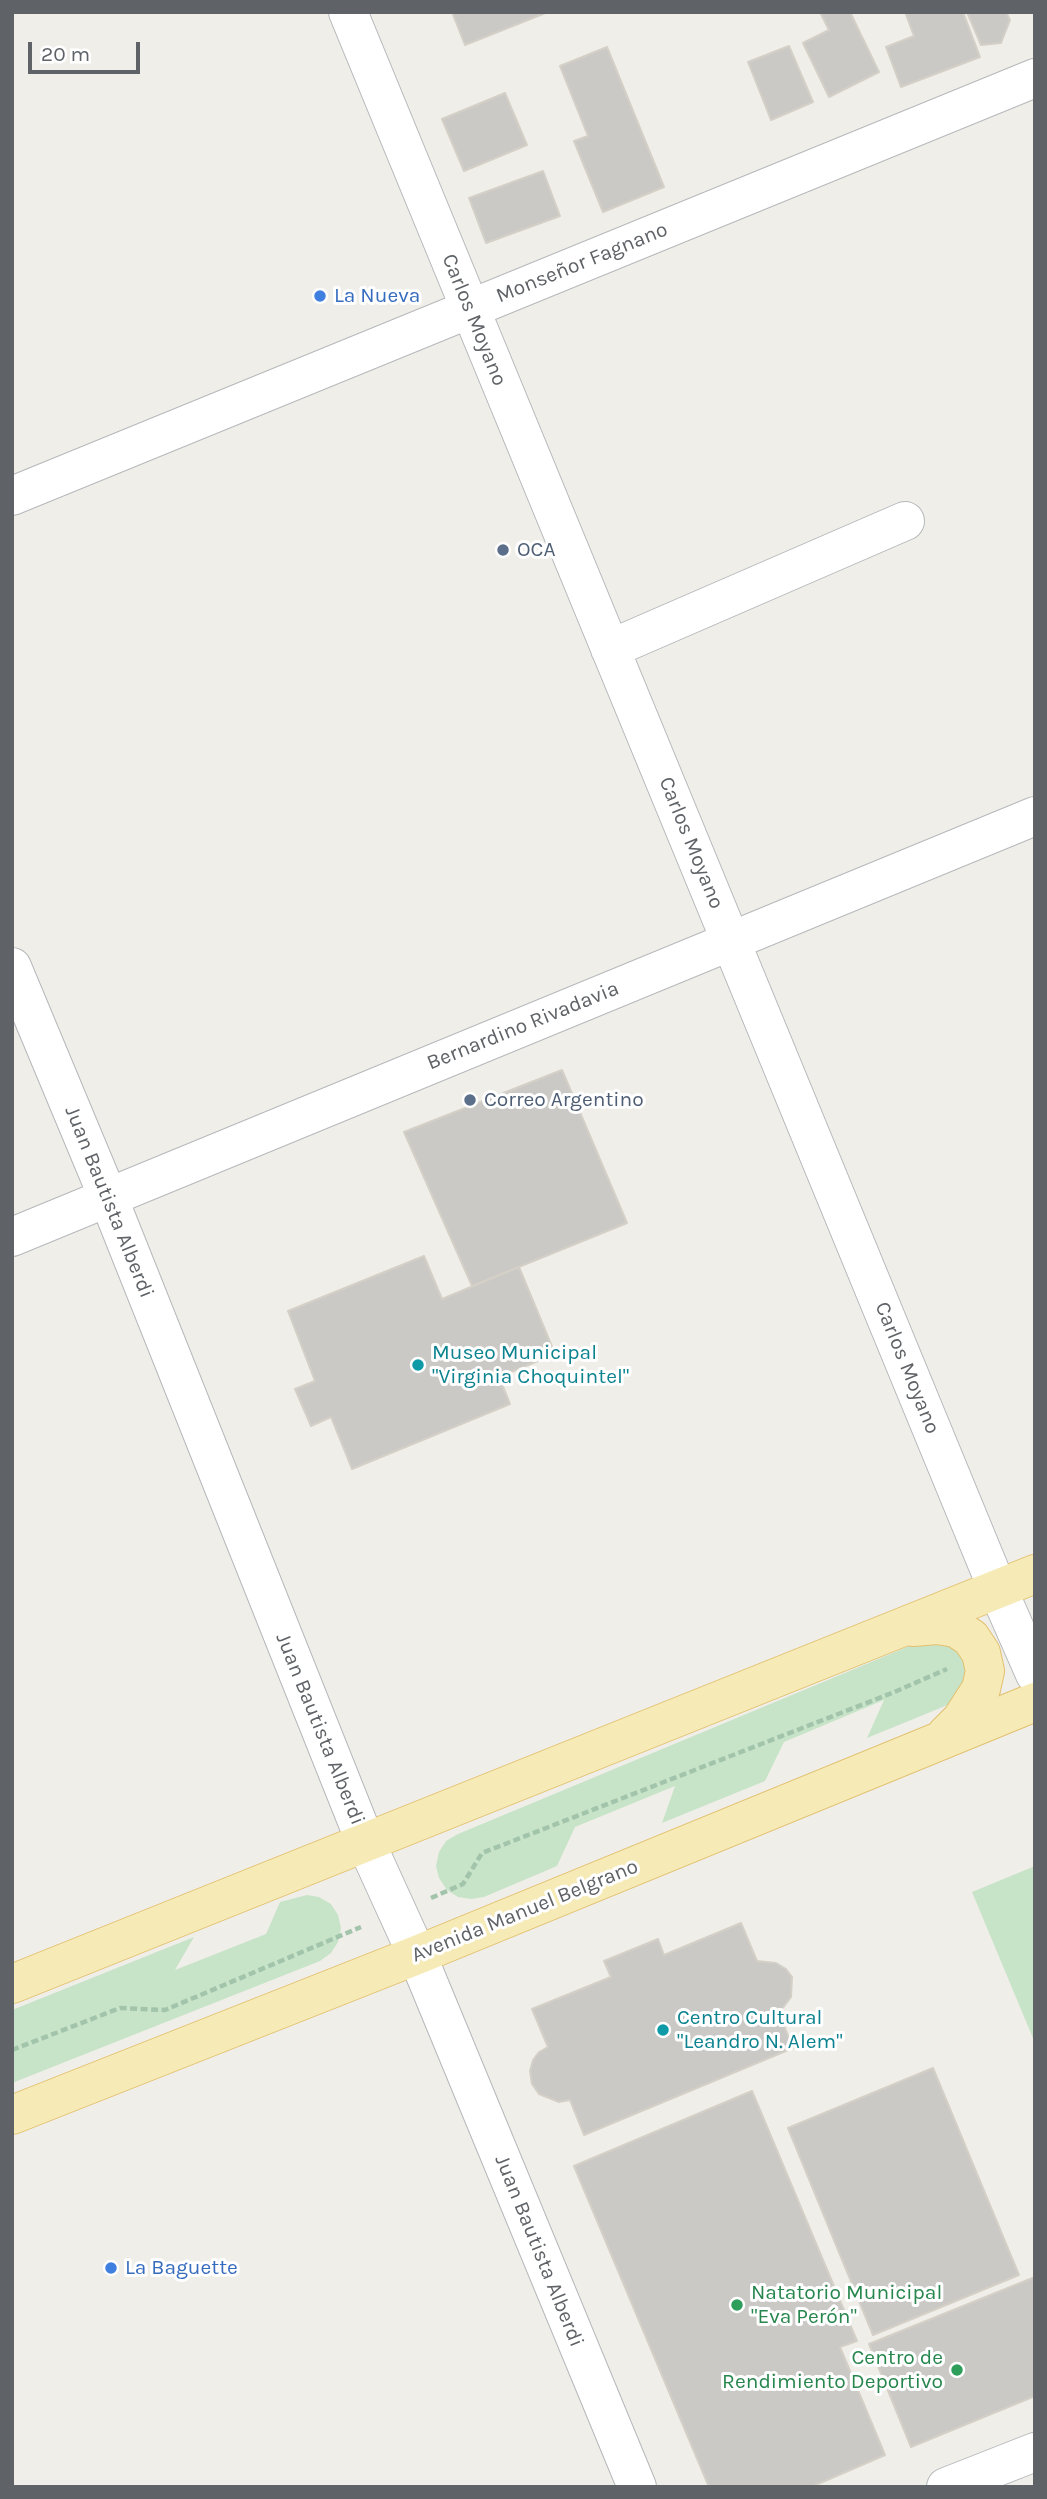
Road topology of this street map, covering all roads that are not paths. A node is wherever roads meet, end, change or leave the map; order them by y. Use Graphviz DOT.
graph roads {
  1 [pos="348,12"];
  2 [pos="1035,78"];
  3 [pos="470,309"];
  4 [pos="12,496"];
  5 [pos="905,521"];
  6 [pos="610,649"];
  7 [pos="1035,816"];
  8 [pos="731,941"];
  9 [pos="12,967"];
  10 [pos="108,1197"];
  11 [pos="12,1237"];
  12 [pos="1035,1574"];
  13 [pos="998,1590"];
  14 [pos="902,1628"];
  15 [pos="1035,1674"];
  16 [pos="1035,1702"];
  17 [pos="942,1739"];
  18 [pos="365,1841"];
  19 [pos="417,1955"];
  20 [pos="12,1984"];
  21 [pos="12,2115"];
  22 [pos="1035,2452"];
  23 [pos="637,2487"];
  24 [pos="946,2487"];
  1 -- 3 [label="street, Carlos Moyano"];
  2 -- 3 [label="street, Monseñor Fagnano"];
  3 -- 4 [label="street, Monseñor Fagnano"];
  3 -- 6 [label="street, Carlos Moyano"];
  5 -- 6 [label="street"];
  6 -- 8 [label="street, Carlos Moyano"];
  7 -- 8 [label="street, Bernardino Rivadavia"];
  8 -- 10 [label="street, Bernardino Rivadavia"];
  8 -- 13 [label="street, Carlos Moyano"];
  9 -- 10 [label="street, Juan Bautista Alberdi"];
  10 -- 11 [label="street, Bernardino Rivadavia"];
  10 -- 18 [label="street, Juan Bautista Alberdi"];
  12 -- 13 [label="main road"];
  13 -- 14 [label="main road"];
  13 -- 15 [label="street, Carlos Moyano"];
  14 -- 17 [label="main road"];
  14 -- 18 [label="main road"];
  16 -- 17 [label="main road, Avenida Manuel Belgrano"];
  17 -- 19 [label="main road, Avenida Manuel Belgrano"];
  18 -- 19 [label="street, Juan Bautista Alberdi"];
  18 -- 20 [label="main road"];
  19 -- 21 [label="main road, Avenida Manuel Belgrano"];
  19 -- 23 [label="street, Juan Bautista Alberdi"];
  22 -- 24 [label="street"];
}
